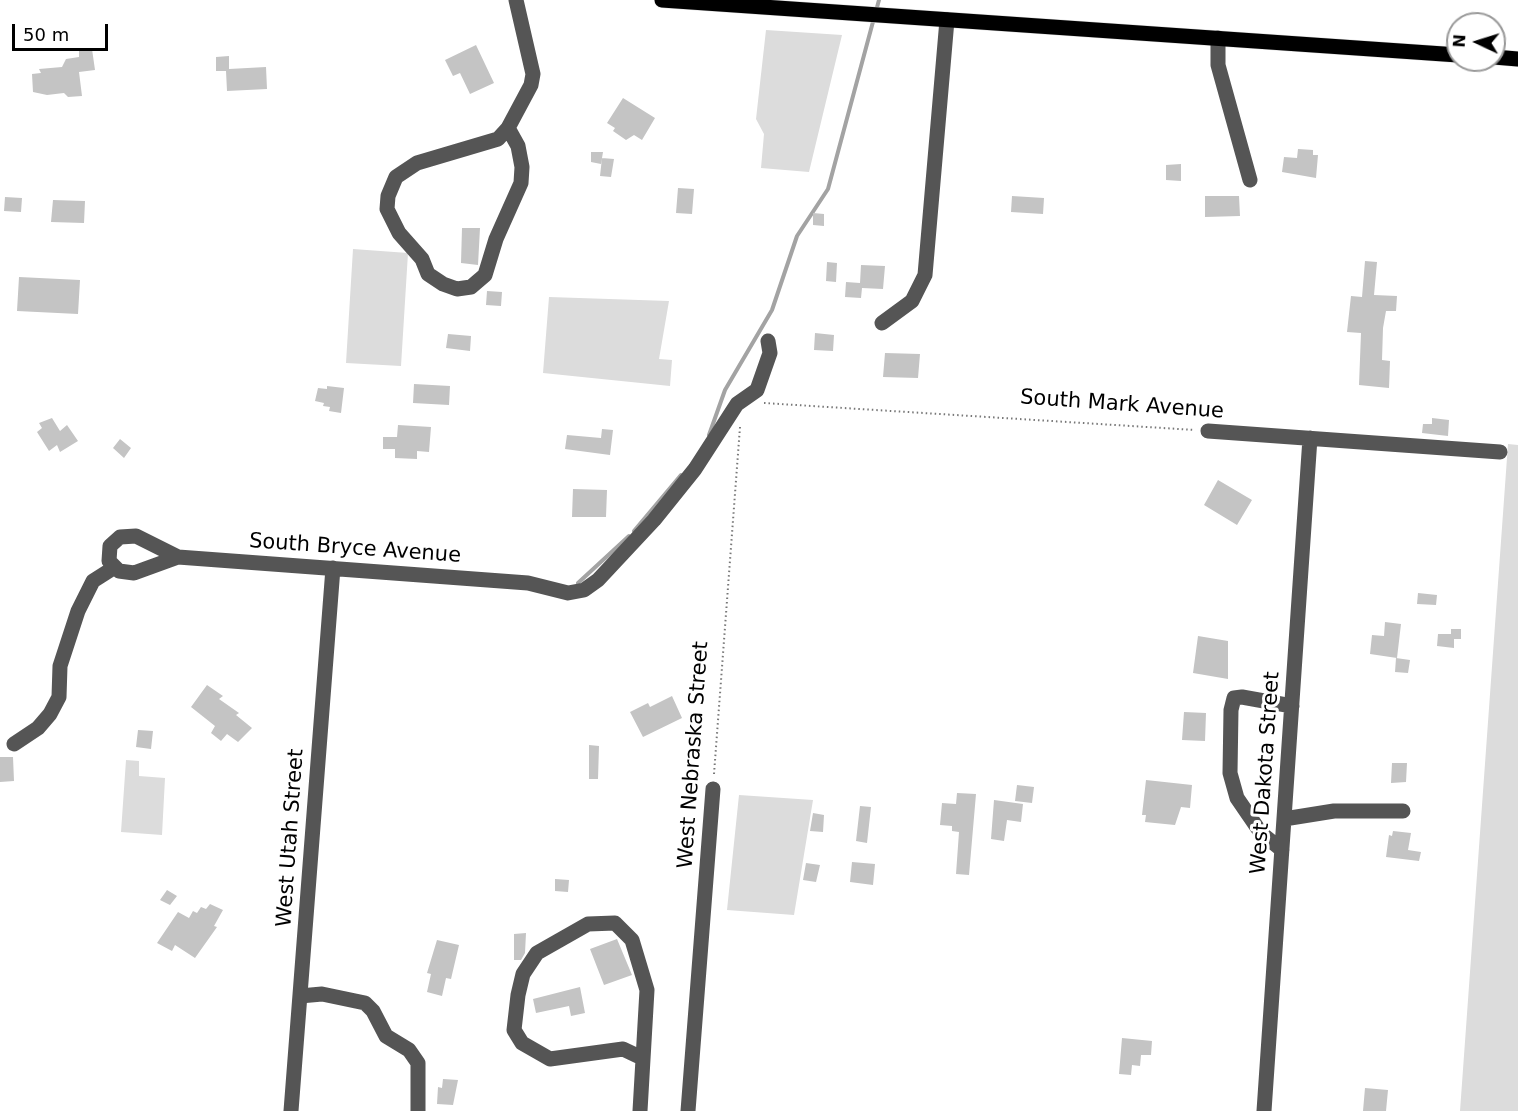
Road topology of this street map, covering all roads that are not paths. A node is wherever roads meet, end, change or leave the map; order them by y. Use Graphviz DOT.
graph roads {
  1 [pos="516,0"];
  2 [pos="662,0"];
  3 [pos="812,5"];
  4 [pos="947,20"];
  5 [pos="1218,38"];
  6 [pos="1446,53"];
  7 [pos="508,128"];
  8 [pos="1250,180"];
  9 [pos="882,323"];
  10 [pos="768,341"];
  11 [pos="1208,431"];
  12 [pos="1310,438"];
  13 [pos="1500,452"];
  14 [pos="178,557"];
  15 [pos="115,567"];
  16 [pos="333,568"];
  17 [pos="1292,706"];
  18 [pos="14,744"];
  19 [pos="713,789"];
  20 [pos="1403,812"];
  21 [pos="1284,819"];
  22 [pos="1282,850"];
  23 [pos="300,996"];
  24 [pos="642,1058"];
  25 [pos="291,1111"];
  26 [pos="418,1111"];
  27 [pos="640,1111"];
  28 [pos="687,1111"];
  29 [pos="1264,1111"];
  1 -- 7 [label="street"];
  2 -- 3 [label="main road"];
  3 -- 4 [label="main road"];
  4 -- 5 [label="main road"];
  4 -- 9 [label="street"];
  5 -- 6 [label="main road"];
  5 -- 8 [label="street"];
  7 -- 7 [label="street"];
  10 -- 16 [label="street, South Bryce Avenue"];
  11 -- 12 [label="street, South Mark Avenue"];
  12 -- 13 [label="street, South Mark Avenue"];
  12 -- 17 [label="street, West Dakota Street"];
  14 -- 15 [label="street, South Bryce Avenue"];
  14 -- 15 [label="street, South Bryce Avenue"];
  14 -- 16 [label="street, South Bryce Avenue"];
  15 -- 18 [label="street"];
  16 -- 23 [label="street, West Utah Street"];
  17 -- 21 [label="street, West Dakota Street"];
  17 -- 22 [label="street"];
  19 -- 28 [label="street, West Nebraska Street"];
  20 -- 21 [label="street"];
  21 -- 22 [label="street, West Dakota Street"];
  22 -- 29 [label="street, West Dakota Street"];
  23 -- 25 [label="street, West Utah Street"];
  23 -- 26 [label="street"];
  24 -- 24 [label="street"];
  24 -- 27 [label="street"];
}
